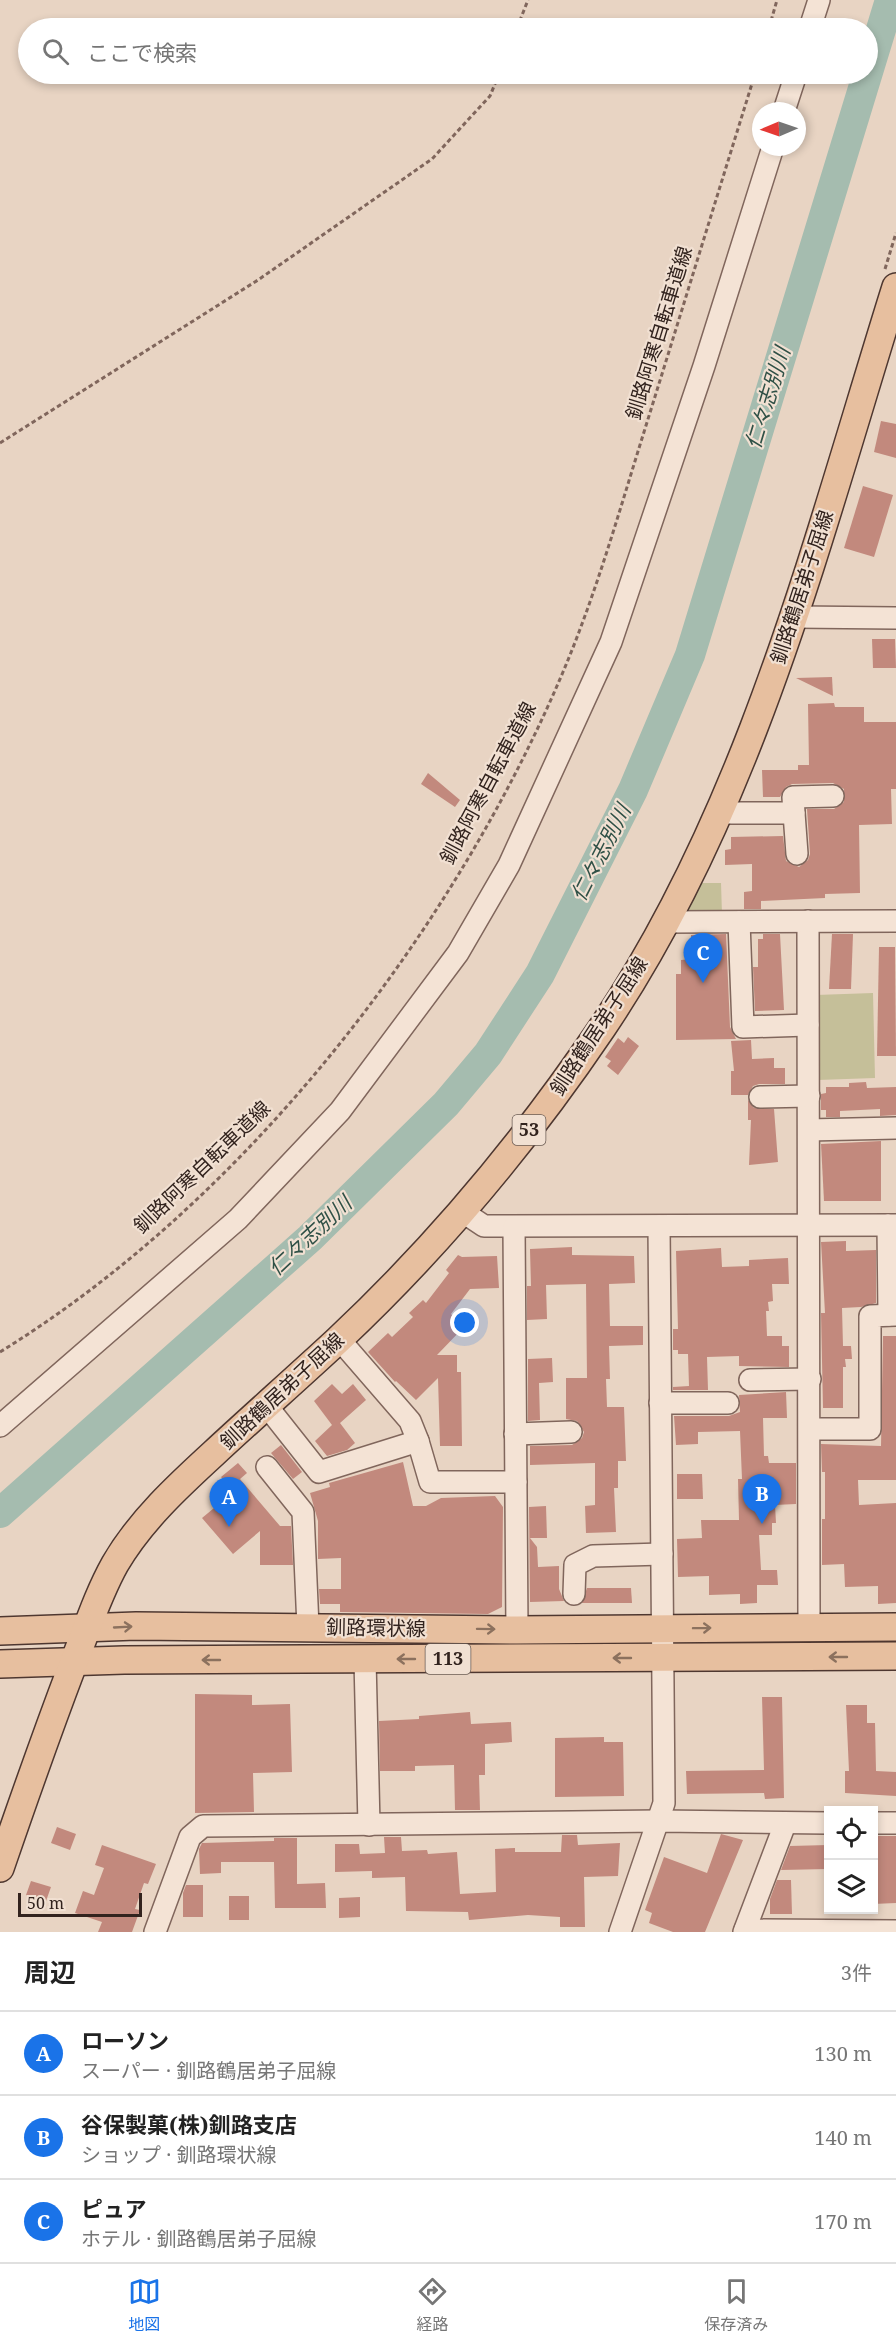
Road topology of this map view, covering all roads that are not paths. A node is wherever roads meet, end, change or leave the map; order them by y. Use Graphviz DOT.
graph roads {
  1 [pos="819,0"];
  2 [pos="813,18"];
  3 [pos="793,84"];
  4 [pos="787,102"];
  5 [pos="770,156"];
  6 [pos="895,296"];
  7 [pos="795,617"];
  8 [pos="896,618"];
  9 [pos="833,796"];
  10 [pos="717,813"];
  11 [pos="794,813"];
  12 [pos="797,854"];
  13 [pos="808,921"];
  14 [pos="896,921"];
  15 [pos="666,922"];
  16 [pos="739,922"];
  17 [pos="808,1025"];
  18 [pos="808,1096"];
  19 [pos="760,1097"];
  20 [pos="896,1128"];
  21 [pos="809,1130"];
  22 [pos="463,1212"];
  23 [pos="809,1224"];
  24 [pos="892,1225"];
  25 [pos="659,1226"];
  26 [pos="514,1227"];
  27 [pos="893,1315"];
  28 [pos="339,1339"];
  29 [pos="810,1379"];
  30 [pos="750,1380"];
  31 [pos="660,1403"];
  32 [pos="728,1403"];
  33 [pos="266,1405"];
  34 [pos="0,1426"];
  35 [pos="810,1429"];
  36 [pos="571,1432"];
  37 [pos="515,1434"];
  38 [pos="418,1441"];
  39 [pos="267,1467"];
  40 [pos="516,1482"];
  41 [pos="662,1554"];
  42 [pos="574,1594"];
  43 [pos="809,1626"];
  44 [pos="308,1627"];
  45 [pos="896,1627"];
  46 [pos="85,1629"];
  47 [pos="662,1629"];
  48 [pos="517,1630"];
  49 [pos="1,1631"];
  50 [pos="896,1656"];
  51 [pos="662,1657"];
  52 [pos="365,1659"];
  53 [pos="0,1664"];
  54 [pos="74,1664"];
  55 [pos="659,1821"];
  56 [pos="896,1822"];
  57 [pos="824,1823"];
  58 [pos="878,1823"];
  59 [pos="785,1824"];
  60 [pos="369,1825"];
  61 [pos="0,1868"];
  62 [pos="745,1931"];
  63 [pos="896,1931"];
  64 [pos="156,1932"];
  65 [pos="174,1932"];
  66 [pos="620,1932"];
  1 -- 2 [label="street"];
  3 -- 4 [label="street"];
  5 -- 34 [label="street"];
  6 -- 7 [label="main road, 釧路鶴居弟子屈線 / 53"];
  7 -- 8 [label="street"];
  7 -- 10 [label="main road, 釧路鶴居弟子屈線 / 53"];
  9 -- 11 [label="street"];
  10 -- 11 [label="street"];
  10 -- 15 [label="main road, 釧路鶴居弟子屈線 / 53"];
  11 -- 12 [label="street"];
  13 -- 14 [label="street"];
  13 -- 16 [label="street"];
  13 -- 17 [label="street"];
  15 -- 16 [label="street"];
  15 -- 22 [label="main road, 釧路鶴居弟子屈線 / 53"];
  16 -- 17 [label="street"];
  17 -- 18 [label="street"];
  18 -- 19 [label="street"];
  18 -- 21 [label="street"];
  20 -- 21 [label="street"];
  21 -- 23 [label="street"];
  22 -- 26 [label="street"];
  22 -- 28 [label="main road, 釧路鶴居弟子屈線 / 53"];
  23 -- 24 [label="street"];
  23 -- 25 [label="street"];
  23 -- 29 [label="street"];
  24 -- 27 [label="street"];
  25 -- 26 [label="street"];
  25 -- 31 [label="street"];
  26 -- 37 [label="street"];
  27 -- 35 [label="street"];
  28 -- 33 [label="main road, 釧路鶴居弟子屈線 / 53"];
  28 -- 38 [label="street"];
  29 -- 30 [label="street"];
  29 -- 35 [label="street"];
  31 -- 32 [label="street"];
  31 -- 41 [label="street"];
  33 -- 38 [label="street"];
  33 -- 46 [label="main road, 釧路鶴居弟子屈線 / 53"];
  35 -- 43 [label="street"];
  36 -- 37 [label="street"];
  37 -- 40 [label="street"];
  38 -- 40 [label="street"];
  39 -- 44 [label="street"];
  40 -- 48 [label="street"];
  41 -- 42 [label="street"];
  41 -- 47 [label="street"];
  43 -- 45 [label="main road, 釧路環状線 / 113"];
  47 -- 43 [label="main road, 釧路環状線 / 113, one-way"];
  46 -- 44 [label="main road, 釧路環状線 / 113, one-way"];
  44 -- 48 [label="main road, 釧路環状線 / 113, one-way"];
  46 -- 49 [label="main road, 釧路環状線 / 113"];
  46 -- 54 [label="main road, 釧路鶴居弟子屈線 / 53"];
  47 -- 48 [label="main road, 釧路環状線 / 113"];
  47 -- 51 [label="street"];
  50 -- 51 [label="main road, 釧路環状線 / 113, one-way"];
  51 -- 52 [label="main road, 釧路環状線 / 113, one-way"];
  51 -- 55 [label="street"];
  52 -- 54 [label="main road, 釧路環状線 / 113, one-way"];
  52 -- 60 [label="street"];
  53 -- 54 [label="main road, 釧路環状線 / 113"];
  54 -- 61 [label="main road, 釧路鶴居弟子屈線 / 53"];
  55 -- 59 [label="street"];
  55 -- 60 [label="street"];
  55 -- 66 [label="street"];
  56 -- 58 [label="street"];
  57 -- 59 [label="street"];
  59 -- 62 [label="street"];
  60 -- 64 [label="street"];
  62 -- 63 [label="street"];
  64 -- 65 [label="street"];
}
